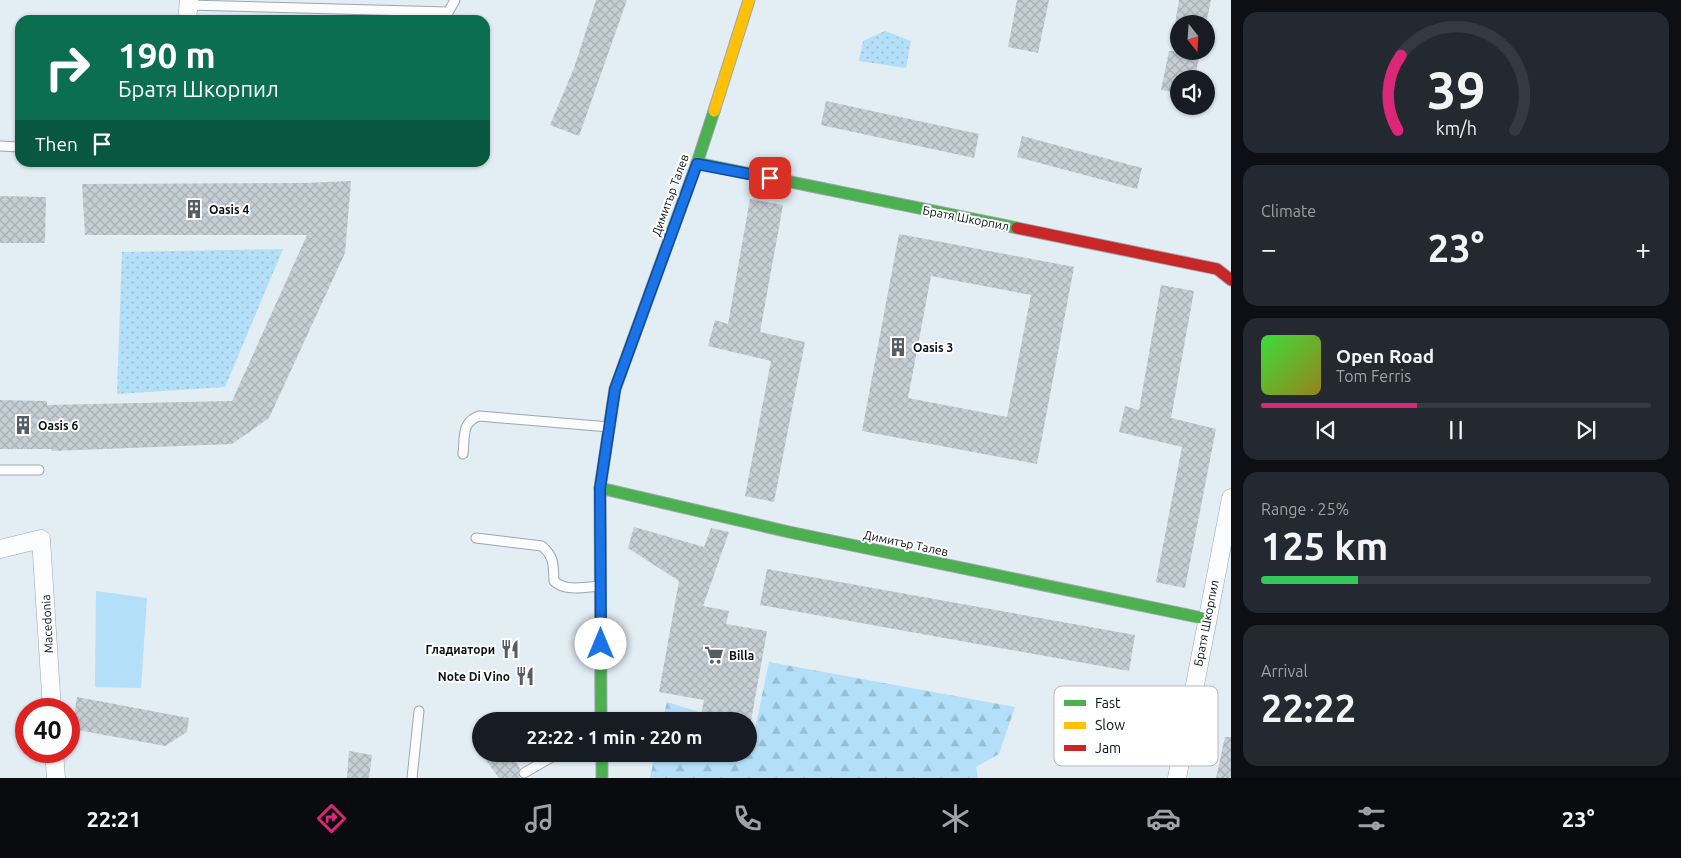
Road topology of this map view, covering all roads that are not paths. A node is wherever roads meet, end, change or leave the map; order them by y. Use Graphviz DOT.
graph roads {
  1 [pos="455,0"];
  2 [pos="749,0"];
  3 [pos="188,8"];
  4 [pos="414,15"];
  5 [pos="447,15"];
  6 [pos="0,146"];
  7 [pos="15,147"];
  8 [pos="697,164"];
  9 [pos="1231,280"];
  10 [pos="610,427"];
  11 [pos="463,454"];
  12 [pos="0,470"];
  13 [pos="39,470"];
  14 [pos="600,488"];
  15 [pos="1231,498"];
  16 [pos="476,538"];
  17 [pos="0,549"];
  18 [pos="1225,554"];
  19 [pos="601,586"];
  20 [pos="1206,619"];
  21 [pos="1194,686"];
  22 [pos="51,698"];
  23 [pos="419,711"];
  24 [pos="601,712"];
  25 [pos="543,762"];
  26 [pos="602,762"];
  27 [pos="55,763"];
  28 [pos="524,773"];
  29 [pos="56,778"];
  30 [pos="412,778"];
  31 [pos="602,778"];
  1 -- 5 [label="lane"];
  2 -- 8 [label="street, Димитър Талев"];
  3 -- 4 [label="lane"];
  6 -- 7 [label="lane"];
  8 -- 9 [label="street, Братя Шкорпил"];
  8 -- 10 [label="street, Димитър Талев"];
  10 -- 11 [label="lane"];
  10 -- 14 [label="street, Димитър Талев"];
  12 -- 13 [label="lane"];
  14 -- 19 [label="street, Димитър Талев"];
  14 -- 20 [label="street, Димитър Талев"];
  15 -- 18 [label="street, Братя Шкорпил"];
  16 -- 19 [label="lane"];
  17 -- 22 [label="street, Macedonia"];
  18 -- 20 [label="street, Братя Шкорпил"];
  19 -- 24 [label="street, Димитър Талев"];
  20 -- 21 [label="street, Братя Шкорпил"];
  23 -- 30 [label="lane"];
  25 -- 28 [label="lane"];
  26 -- 31 [label="street"];
  27 -- 29 [label="street"];
}
